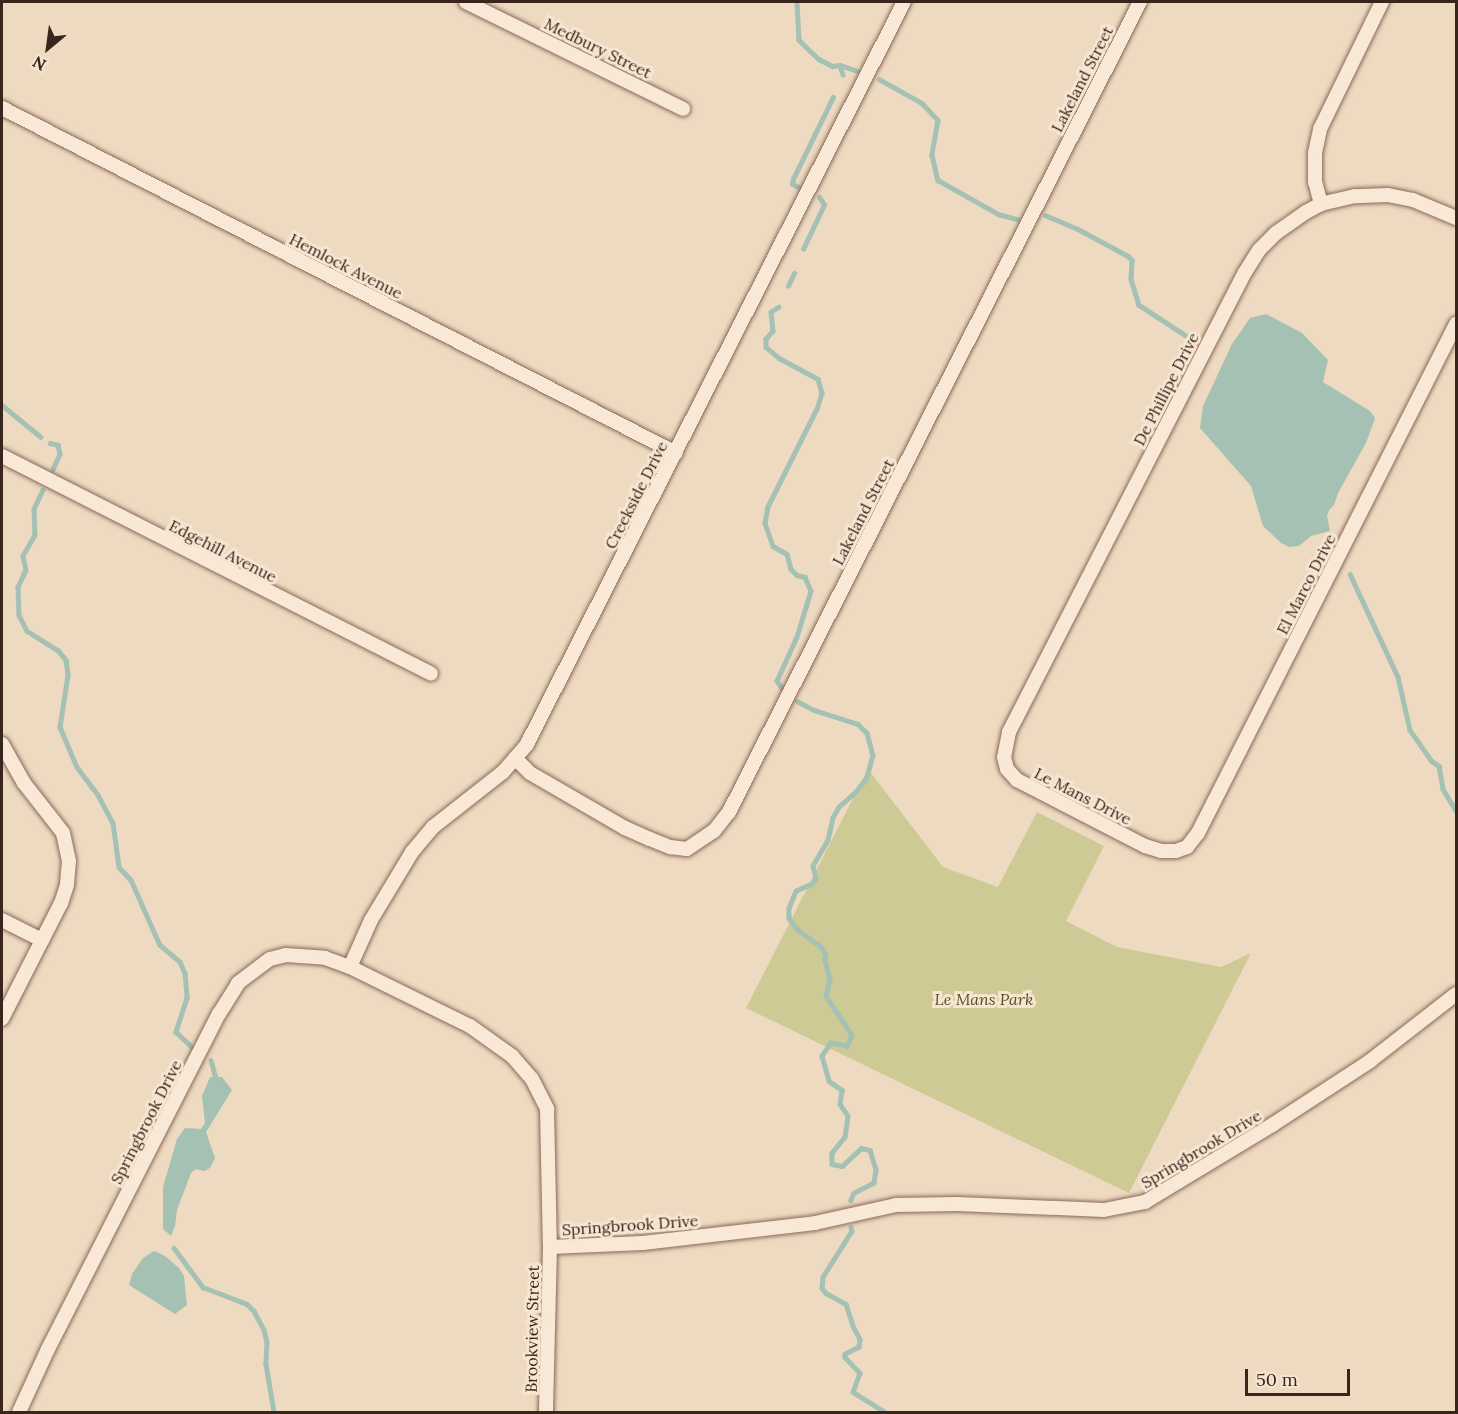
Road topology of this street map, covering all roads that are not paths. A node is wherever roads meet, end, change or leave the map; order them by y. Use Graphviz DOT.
graph roads {
  1 [pos="466,2"];
  2 [pos="904,2"];
  3 [pos="1140,2"];
  4 [pos="1382,2"];
  5 [pos="2,108"];
  6 [pos="683,109"];
  7 [pos="1321,204"];
  8 [pos="1456,218"];
  9 [pos="1456,324"];
  10 [pos="676,453"];
  11 [pos="2,456"];
  12 [pos="431,674"];
  13 [pos="1007,740"];
  14 [pos="2,744"];
  15 [pos="515,758"];
  16 [pos="1176,851"];
  17 [pos="2,920"];
  18 [pos="42,940"];
  19 [pos="350,967"];
  20 [pos="1456,994"];
  21 [pos="2,1019"];
  22 [pos="550,1247"];
  23 [pos="19,1413"];
  24 [pos="546,1413"];
  1 -- 6 [label="street, Medbury Street"];
  2 -- 10 [label="street, Creekside Drive"];
  3 -- 15 [label="street, Lakeland Street"];
  4 -- 7 [label="street"];
  5 -- 10 [label="street, Hemlock Avenue"];
  7 -- 8 [label="street, De Phillipe Drive"];
  7 -- 13 [label="street, De Phillipe Drive"];
  9 -- 16 [label="street, El Marco Drive"];
  10 -- 15 [label="street, Creekside Drive"];
  11 -- 12 [label="street, Edgehill Avenue"];
  13 -- 16 [label="street, Le Mans Drive"];
  14 -- 18 [label="street"];
  15 -- 19 [label="street, Creekside Drive"];
  17 -- 18 [label="street"];
  18 -- 21 [label="street"];
  19 -- 22 [label="street, Springbrook Drive"];
  19 -- 23 [label="street, Springbrook Drive"];
  20 -- 22 [label="street, Springbrook Drive"];
  22 -- 24 [label="street, Brookview Street"];
}
